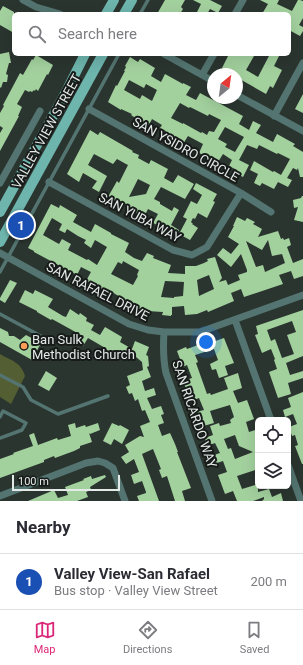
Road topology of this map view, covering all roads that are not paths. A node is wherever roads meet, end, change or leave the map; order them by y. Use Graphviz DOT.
graph roads {
  1 [pos="23,0"];
  2 [pos="114,0"];
  3 [pos="132,0"];
  4 [pos="148,0"];
  5 [pos="243,0"];
  6 [pos="53,12"];
  7 [pos="107,12"];
  8 [pos="125,12"];
  9 [pos="141,12"];
  10 [pos="236,12"];
  11 [pos="84,56"];
  12 [pos="102,56"];
  13 [pos="117,56"];
  14 [pos="168,56"];
  15 [pos="213,56"];
  16 [pos="303,63"];
  17 [pos="202,75"];
  18 [pos="207,78"];
  19 [pos="243,98"];
  20 [pos="88,109"];
  21 [pos="40,111"];
  22 [pos="274,116"];
  23 [pos="303,132"];
  24 [pos="49,182"];
  25 [pos="0,183"];
  26 [pos="240,193"];
  27 [pos="0,212"];
  28 [pos="270,212"];
  29 [pos="0,242"];
  30 [pos="0,253"];
  31 [pos="8,258"];
  32 [pos="0,272"];
  33 [pos="303,295"];
  34 [pos="0,314"];
  35 [pos="235,320"];
  36 [pos="164,332"];
  37 [pos="50,341"];
  38 [pos="0,375"];
  39 [pos="108,396"];
  40 [pos="0,417"];
  41 [pos="270,417"];
  42 [pos="0,438"];
  43 [pos="291,473"];
  44 [pos="0,496"];
  45 [pos="125,501"];
  46 [pos="212,501"];
  47 [pos="301,501"];
  1 -- 6 [label="street"];
  2 -- 7 [label="main road"];
  3 -- 8 [label="main road"];
  4 -- 9 [label="lane"];
  5 -- 10 [label="street"];
  11 -- 27 [label="main road, VALLEY VIEW STREET"];
  12 -- 29 [label="main road, VALLEY VIEW STREET"];
  13 -- 20 [label="lane"];
  14 -- 17 [label="street"];
  15 -- 17 [label="street"];
  16 -- 22 [label="street"];
  17 -- 18 [label="street"];
  19 -- 22 [label="street"];
  20 -- 24 [label="lane"];
  20 -- 26 [label="street, SAN YSIDRO CIRCLE"];
  21 -- 25 [label="street"];
  22 -- 23 [label="street"];
  24 -- 26 [label="street, SAN YUBA WAY"];
  24 -- 31 [label="lane"];
  26 -- 28 [label="street, SAN YSIDRO CIRCLE"];
  30 -- 31 [label="street, SAN RAFAEL DRIVE"];
  31 -- 32 [label="lane"];
  31 -- 36 [label="street, SAN RAFAEL DRIVE"];
  33 -- 35 [label="street, SAN RAFAEL DRIVE"];
  34 -- 37 [label="lane"];
  35 -- 36 [label="street, SAN RAFAEL DRIVE"];
  35 -- 41 [label="street"];
  36 -- 46 [label="street, SAN RICARDO WAY"];
  38 -- 39 [label="lane"];
  40 -- 42 [label="lane"];
  43 -- 47 [label="street"];
  44 -- 45 [label="street"];
}
